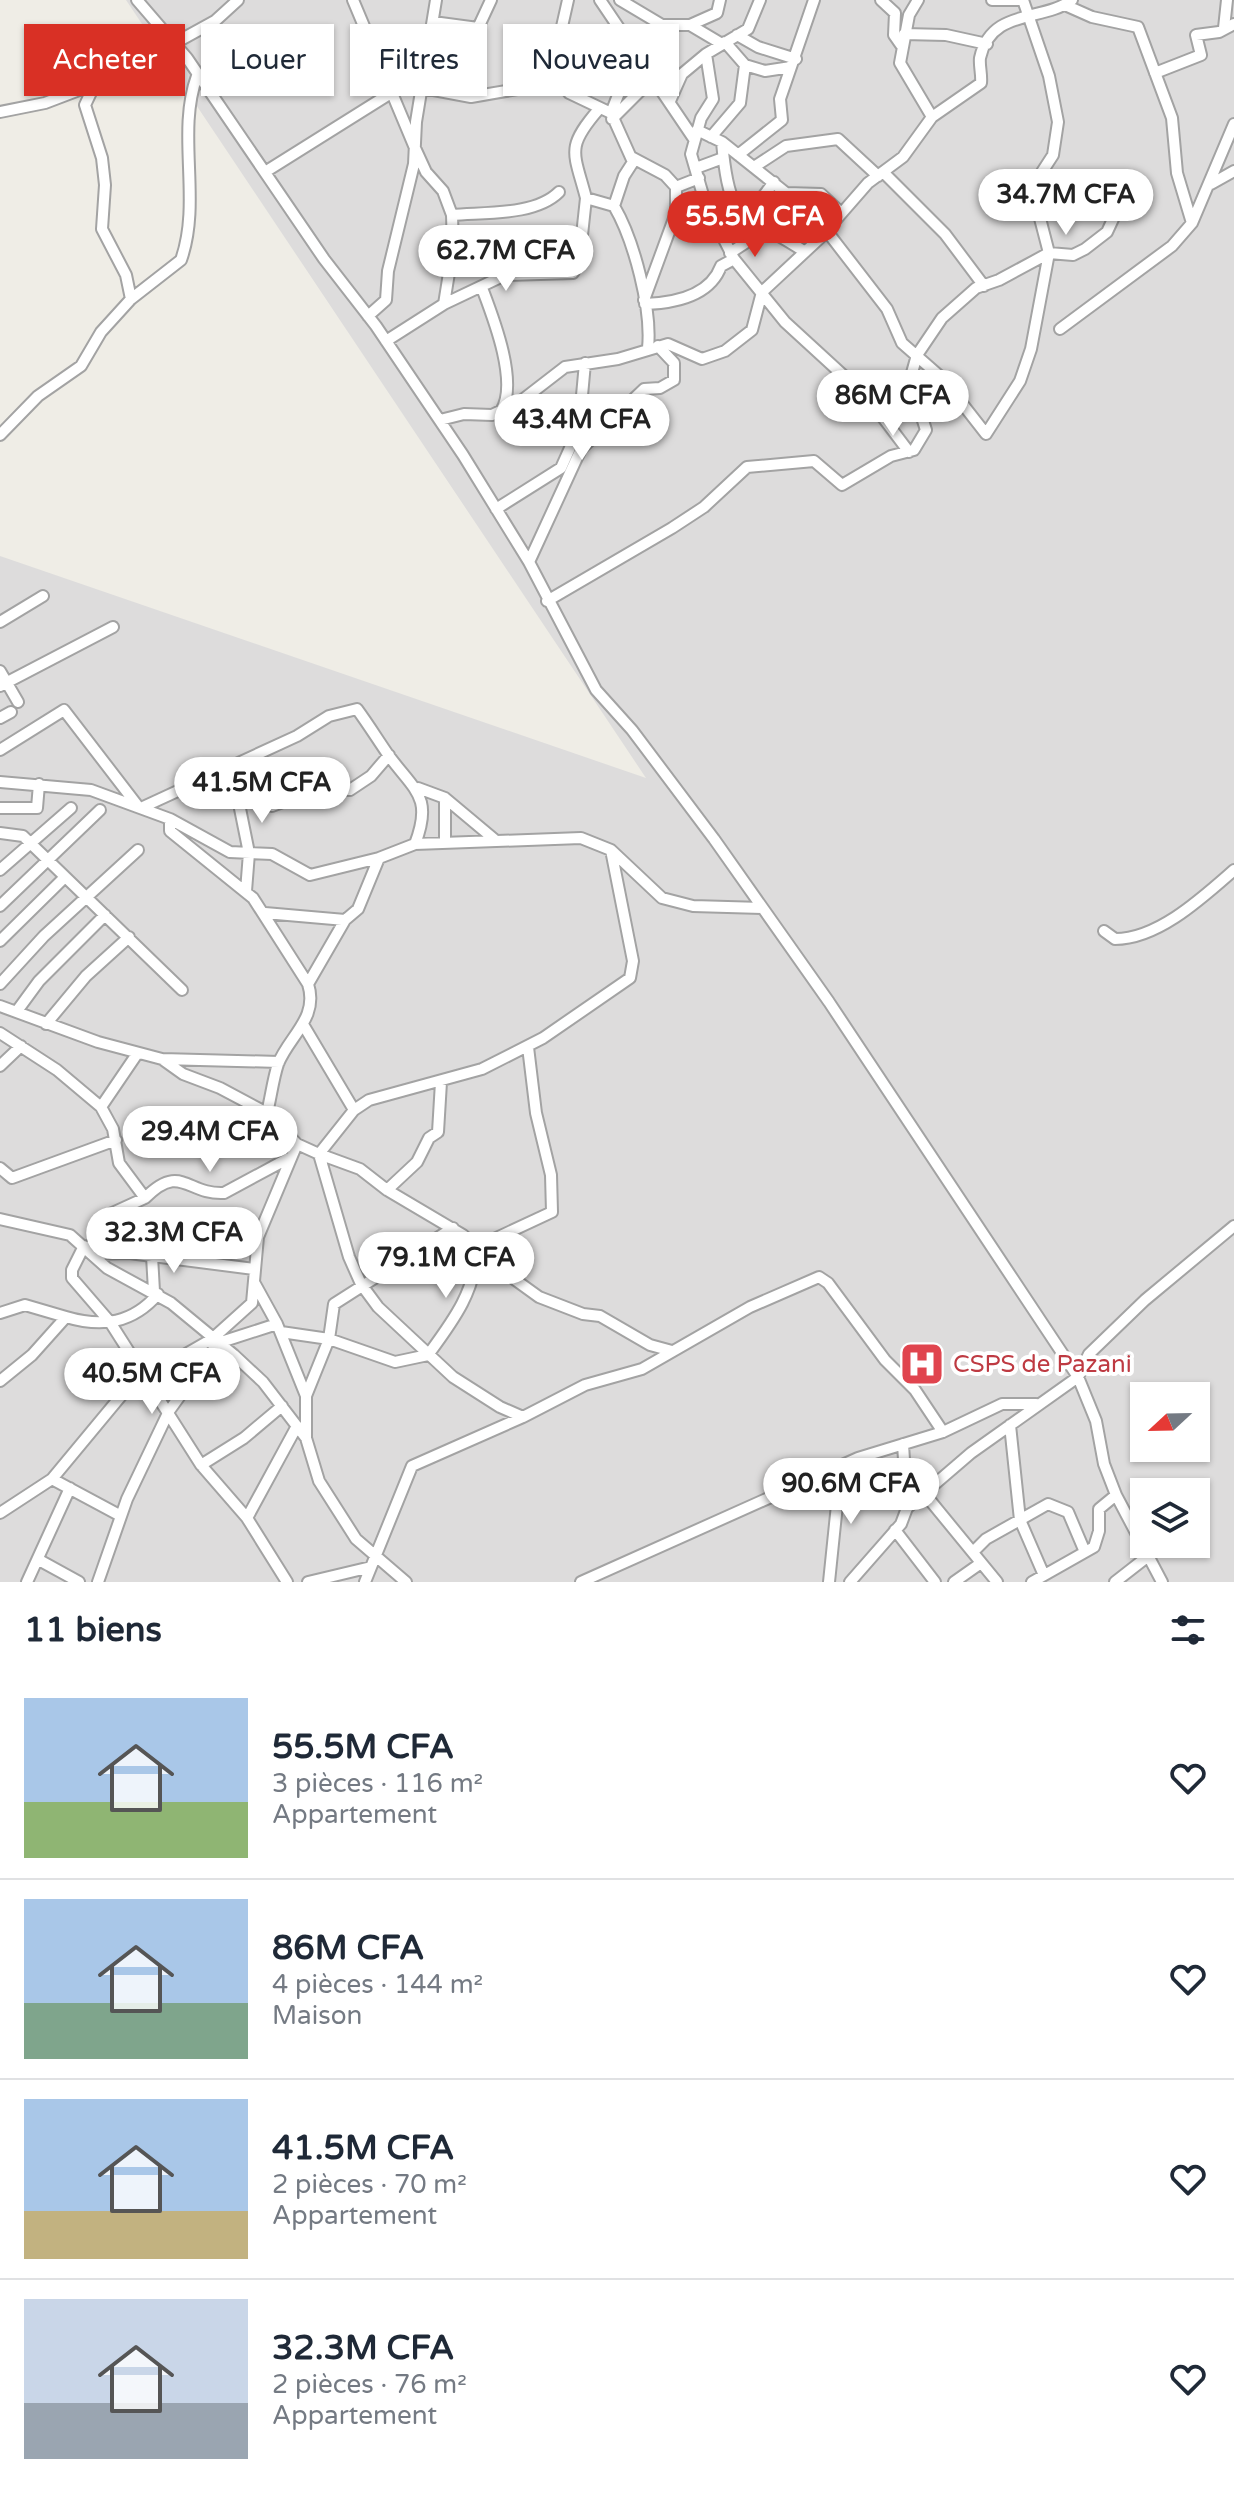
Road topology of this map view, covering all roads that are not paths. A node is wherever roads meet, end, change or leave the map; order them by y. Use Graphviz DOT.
graph roads {
  1 [pos="137,0"];
  2 [pos="238,0"];
  3 [pos="353,0"];
  4 [pos="436,0"];
  5 [pos="491,0"];
  6 [pos="568,0"];
  7 [pos="600,0"];
  8 [pos="720,0"];
  9 [pos="760,0"];
  10 [pos="814,0"];
  11 [pos="881,0"];
  12 [pos="918,0"];
  13 [pos="992,0"];
  14 [pos="1021,0"];
  15 [pos="1227,0"];
  16 [pos="627,2"];
  17 [pos="1069,2"];
  18 [pos="1030,16"];
  19 [pos="433,22"];
  20 [pos="158,24"];
  21 [pos="363,24"];
  22 [pos="563,24"];
  23 [pos="616,24"];
  24 [pos="690,25"];
  25 [pos="1229,26"];
  26 [pos="737,35"];
  27 [pos="185,38"];
  28 [pos="903,39"];
  29 [pos="724,43"];
  30 [pos="987,44"];
  31 [pos="706,54"];
  32 [pos="185,58"];
  33 [pos="794,63"];
  34 [pos="745,65"];
  35 [pos="1155,73"];
  36 [pos="197,76"];
  37 [pos="63,96"];
  38 [pos="89,96"];
  39 [pos="386,96"];
  40 [pos="392,96"];
  41 [pos="422,96"];
  42 [pos="575,96"];
  43 [pos="619,96"];
  44 [pos="634,96"];
  45 [pos="667,96"];
  46 [pos="670,101"];
  47 [pos="599,109"];
  48 [pos="0,112"];
  49 [pos="612,116"];
  50 [pos="932,117"];
  51 [pos="1234,124"];
  52 [pos="696,135"];
  53 [pos="711,137"];
  54 [pos="722,142"];
  55 [pos="415,148"];
  56 [pos="738,155"];
  57 [pos="631,157"];
  58 [pos="723,158"];
  59 [pos="754,167"];
  60 [pos="1234,171"];
  61 [pos="265,172"];
  62 [pos="697,173"];
  63 [pos="881,175"];
  64 [pos="774,182"];
  65 [pos="1211,184"];
  66 [pos="676,187"];
  67 [pos="1141,190"];
  68 [pos="559,192"];
  69 [pos="586,198"];
  70 [pos="614,206"];
  71 [pos="840,212"];
  72 [pos="452,215"];
  73 [pos="746,219"];
  74 [pos="1192,223"];
  75 [pos="765,230"];
  76 [pos="826,230"];
  77 [pos="805,252"];
  78 [pos="1049,253"];
  79 [pos="732,256"];
  80 [pos="984,286"];
  81 [pos="482,288"];
  82 [pos="762,292"];
  83 [pos="131,299"];
  84 [pos="645,302"];
  85 [pos="444,304"];
  86 [pos="368,316"];
  87 [pos="1060,329"];
  88 [pos="386,341"];
  89 [pos="653,347"];
  90 [pos="917,355"];
  91 [pos="585,363"];
  92 [pos="501,411"];
  93 [pos="440,420"];
  94 [pos="0,435"];
  95 [pos="909,452"];
  96 [pos="496,509"];
  97 [pos="529,562"];
  98 [pos="43,596"];
  99 [pos="547,601"];
  100 [pos="0,622"];
  101 [pos="113,627"];
  102 [pos="0,671"];
  103 [pos="3,684"];
  104 [pos="18,702"];
  105 [pos="11,712"];
  106 [pos="0,718"];
  107 [pos="0,750"];
  108 [pos="389,755"];
  109 [pos="231,764"];
  110 [pos="0,782"];
  111 [pos="39,784"];
  112 [pos="418,788"];
  113 [pos="445,798"];
  114 [pos="241,801"];
  115 [pos="140,806"];
  116 [pos="0,808"];
  117 [pos="71,808"];
  118 [pos="100,810"];
  119 [pos="170,819"];
  120 [pos="1,833"];
  121 [pos="494,839"];
  122 [pos="445,841"];
  123 [pos="29,842"];
  124 [pos="415,844"];
  125 [pos="138,850"];
  126 [pos="611,850"];
  127 [pos="249,853"];
  128 [pos="379,858"];
  129 [pos="45,860"];
  130 [pos="0,870"];
  131 [pos="1234,870"];
  132 [pos="64,878"];
  133 [pos="246,891"];
  134 [pos="85,897"];
  135 [pos="0,906"];
  136 [pos="762,908"];
  137 [pos="265,913"];
  138 [pos="105,915"];
  139 [pos="345,920"];
  140 [pos="1104,931"];
  141 [pos="129,937"];
  142 [pos="0,941"];
  143 [pos="0,984"];
  144 [pos="308,984"];
  145 [pos="182,990"];
  146 [pos="0,1006"];
  147 [pos="17,1011"];
  148 [pos="46,1024"];
  149 [pos="304,1026"];
  150 [pos="0,1033"];
  151 [pos="21,1046"];
  152 [pos="528,1047"];
  153 [pos="137,1054"];
  154 [pos="162,1059"];
  155 [pos="279,1062"];
  156 [pos="0,1066"];
  157 [pos="441,1082"];
  158 [pos="101,1107"];
  159 [pos="354,1110"];
  160 [pos="267,1113"];
  161 [pos="116,1140"];
  162 [pos="297,1144"];
  163 [pos="319,1154"];
  164 [pos="289,1158"];
  165 [pos="0,1168"];
  166 [pos="387,1190"];
  167 [pos="145,1198"];
  168 [pos="0,1219"];
  169 [pos="1234,1226"];
  170 [pos="453,1228"];
  171 [pos="477,1247"];
  172 [pos="88,1250"];
  173 [pos="152,1256"];
  174 [pos="254,1275"];
  175 [pos="361,1284"];
  176 [pos="156,1292"];
  177 [pos="0,1313"];
  178 [pos="66,1317"];
  179 [pos="110,1322"];
  180 [pos="279,1328"];
  181 [pos="329,1339"];
  182 [pos="215,1341"];
  183 [pos="672,1351"];
  184 [pos="428,1355"];
  185 [pos="142,1375"];
  186 [pos="1078,1377"];
  187 [pos="0,1381"];
  188 [pos="306,1396"];
  189 [pos="1038,1404"];
  190 [pos="282,1406"];
  191 [pos="169,1411"];
  192 [pos="523,1417"];
  193 [pos="1010,1425"];
  194 [pos="297,1426"];
  195 [pos="943,1432"];
  196 [pos="306,1438"];
  197 [pos="903,1444"];
  198 [pos="201,1465"];
  199 [pos="841,1466"];
  200 [pos="52,1479"];
  201 [pos="70,1488"];
  202 [pos="924,1493"];
  203 [pos="1116,1495"];
  204 [pos="907,1508"];
  205 [pos="0,1513"];
  206 [pos="121,1516"];
  207 [pos="247,1518"];
  208 [pos="1020,1520"];
  209 [pos="1130,1523"];
  210 [pos="895,1530"];
  211 [pos="973,1552"];
  212 [pos="1085,1552"];
  213 [pos="1146,1558"];
  214 [pos="1148,1558"];
  215 [pos="39,1560"];
  216 [pos="373,1563"];
  217 [pos="981,1563"];
  218 [pos="1043,1573"];
  219 [pos="76,1581"];
  220 [pos="27,1582"];
  221 [pos="98,1582"];
  222 [pos="287,1582"];
  223 [pos="308,1582"];
  224 [pos="365,1582"];
  225 [pos="406,1582"];
  226 [pos="581,1582"];
  227 [pos="829,1582"];
  228 [pos="850,1582"];
  229 [pos="935,1582"];
  230 [pos="954,1582"];
  231 [pos="997,1582"];
  232 [pos="1032,1582"];
  233 [pos="1115,1582"];
  234 [pos="1162,1582"];
  1 -- 20 [label="street"];
  2 -- 27 [label="street"];
  3 -- 21 [label="street"];
  4 -- 19 [label="street"];
  5 -- 19 [label="street"];
  6 -- 22 [label="street"];
  7 -- 23 [label="street"];
  8 -- 24 [label="street"];
  9 -- 26 [label="street"];
  10 -- 33 [label="street"];
  11 -- 28 [label="street"];
  12 -- 28 [label="street"];
  13 -- 14 [label="street"];
  14 -- 18 [label="street"];
  15 -- 25 [label="street"];
  16 -- 24 [label="street"];
  17 -- 18 [label="street"];
  17 -- 35 [label="street"];
  18 -- 30 [label="street"];
  18 -- 78 [label="street"];
  24 -- 29 [label="street"];
  25 -- 35 [label="street"];
  26 -- 29 [label="street"];
  26 -- 33 [label="street"];
  28 -- 30 [label="street"];
  28 -- 50 [label="street"];
  29 -- 31 [label="street"];
  29 -- 34 [label="street"];
  30 -- 50 [label="street"];
  31 -- 46 [label="street"];
  31 -- 52 [label="street"];
  32 -- 36 [label="street"];
  33 -- 34 [label="street"];
  33 -- 56 [label="street"];
  34 -- 53 [label="street"];
  35 -- 74 [label="street"];
  36 -- 61 [label="street"];
  36 -- 83 [label="street"];
  37 -- 48 [label="street"];
  38 -- 83 [label="street"];
  39 -- 61 [label="street"];
  40 -- 55 [label="street"];
  41 -- 55 [label="street"];
  42 -- 47 [label="street"];
  43 -- 49 [label="street"];
  44 -- 49 [label="street"];
  45 -- 46 [label="street"];
  46 -- 52 [label="street"];
  47 -- 49 [label="street"];
  47 -- 69 [label="street"];
  49 -- 57 [label="street"];
  50 -- 63 [label="street"];
  51 -- 65 [label="street"];
  52 -- 53 [label="street"];
  52 -- 62 [label="street"];
  53 -- 54 [label="street"];
  54 -- 56 [label="street"];
  54 -- 58 [label="street"];
  55 -- 72 [label="street"];
  55 -- 86 [label="street"];
  56 -- 59 [label="street"];
  57 -- 66 [label="street"];
  57 -- 70 [label="street"];
  58 -- 62 [label="street"];
  58 -- 73 [label="street"];
  59 -- 63 [label="street"];
  59 -- 64 [label="street"];
  60 -- 65 [label="street"];
  61 -- 86 [label="street"];
  62 -- 66 [label="street"];
  62 -- 79 [label="street"];
  63 -- 71 [label="street"];
  63 -- 80 [label="street"];
  64 -- 71 [label="street"];
  64 -- 73 [label="street"];
  65 -- 74 [label="street"];
  66 -- 84 [label="street"];
  67 -- 78 [label="street"];
  68 -- 72 [label="street"];
  69 -- 70 [label="street"];
  69 -- 81 [label="street"];
  70 -- 84 [label="street"];
  71 -- 76 [label="street"];
  72 -- 85 [label="street"];
  73 -- 75 [label="street"];
  74 -- 87 [label="street"];
  75 -- 77 [label="street"];
  75 -- 79 [label="street"];
  76 -- 77 [label="street"];
  76 -- 90 [label="street"];
  77 -- 82 [label="street"];
  78 -- 80 [label="street"];
  78 -- 90 [label="street"];
  79 -- 82 [label="street"];
  79 -- 84 [label="street"];
  80 -- 90 [label="street"];
  81 -- 85 [label="street"];
  81 -- 92 [label="street"];
  82 -- 89 [label="street"];
  82 -- 95 [label="street"];
  83 -- 94 [label="street"];
  84 -- 89 [label="street"];
  85 -- 88 [label="street"];
  86 -- 88 [label="street"];
  88 -- 93 [label="street"];
  89 -- 91 [label="street"];
  89 -- 97 [label="street"];
  90 -- 95 [label="street"];
  91 -- 92 [label="street"];
  91 -- 96 [label="street"];
  92 -- 93 [label="street"];
  93 -- 96 [label="street"];
  95 -- 99 [label="street"];
  96 -- 97 [label="street"];
  97 -- 99 [label="street"];
  98 -- 100 [label="street"];
  99 -- 136 [label="street"];
  101 -- 103 [label="street"];
  102 -- 103 [label="street"];
  103 -- 104 [label="street"];
  105 -- 106 [label="street"];
  107 -- 115 [label="street"];
  108 -- 109 [label="street"];
  108 -- 112 [label="street"];
  108 -- 114 [label="street"];
  109 -- 114 [label="street"];
  109 -- 115 [label="street"];
  110 -- 111 [label="street"];
  111 -- 115 [label="street"];
  111 -- 116 [label="street"];
  112 -- 113 [label="street"];
  112 -- 124 [label="street"];
  113 -- 121 [label="street"];
  113 -- 122 [label="street"];
  114 -- 127 [label="street"];
  115 -- 119 [label="street"];
  117 -- 123 [label="street"];
  118 -- 129 [label="street"];
  119 -- 127 [label="street"];
  119 -- 133 [label="street"];
  120 -- 123 [label="street"];
  121 -- 122 [label="street"];
  121 -- 126 [label="street"];
  122 -- 124 [label="street"];
  123 -- 129 [label="street"];
  123 -- 130 [label="street"];
  124 -- 128 [label="street"];
  125 -- 134 [label="street"];
  126 -- 136 [label="street"];
  126 -- 152 [label="street"];
  127 -- 128 [label="street"];
  127 -- 133 [label="street"];
  128 -- 139 [label="street"];
  129 -- 132 [label="street"];
  129 -- 135 [label="street"];
  131 -- 140 [label="street"];
  132 -- 134 [label="street"];
  132 -- 142 [label="street"];
  133 -- 137 [label="street"];
  134 -- 138 [label="street"];
  134 -- 143 [label="street"];
  136 -- 186 [label="street"];
  137 -- 139 [label="street"];
  137 -- 144 [label="street"];
  138 -- 141 [label="street"];
  138 -- 147 [label="street"];
  139 -- 144 [label="street"];
  141 -- 145 [label="street"];
  141 -- 148 [label="street"];
  144 -- 149 [label="street"];
  146 -- 147 [label="street"];
  147 -- 148 [label="street"];
  148 -- 153 [label="street"];
  149 -- 155 [label="street"];
  149 -- 159 [label="street"];
  150 -- 151 [label="street"];
  151 -- 156 [label="street"];
  151 -- 158 [label="street"];
  152 -- 157 [label="street"];
  152 -- 171 [label="street"];
  153 -- 154 [label="street"];
  153 -- 158 [label="street"];
  154 -- 155 [label="street"];
  154 -- 160 [label="street"];
  155 -- 160 [label="street"];
  157 -- 159 [label="street"];
  157 -- 166 [label="street"];
  158 -- 161 [label="street"];
  159 -- 163 [label="street"];
  160 -- 162 [label="street"];
  161 -- 165 [label="street"];
  161 -- 167 [label="street"];
  162 -- 163 [label="street"];
  162 -- 164 [label="street"];
  163 -- 166 [label="street"];
  163 -- 175 [label="street"];
  164 -- 167 [label="street"];
  164 -- 174 [label="street"];
  166 -- 170 [label="street"];
  167 -- 172 [label="street"];
  168 -- 172 [label="street"];
  169 -- 186 [label="street"];
  170 -- 171 [label="street"];
  170 -- 175 [label="street"];
  171 -- 183 [label="street"];
  171 -- 184 [label="street"];
  172 -- 173 [label="street"];
  172 -- 176 [label="street"];
  172 -- 179 [label="street"];
  173 -- 174 [label="street"];
  173 -- 176 [label="street"];
  174 -- 180 [label="street"];
  174 -- 182 [label="street"];
  175 -- 181 [label="street"];
  175 -- 184 [label="street"];
  176 -- 179 [label="street"];
  176 -- 182 [label="street"];
  177 -- 178 [label="street"];
  178 -- 179 [label="street"];
  178 -- 187 [label="street"];
  179 -- 185 [label="street"];
  180 -- 181 [label="street"];
  180 -- 182 [label="street"];
  180 -- 188 [label="street"];
  181 -- 184 [label="street"];
  181 -- 188 [label="street"];
  182 -- 185 [label="street"];
  182 -- 190 [label="street"];
  182 -- 191 [label="street"];
  183 -- 192 [label="street"];
  183 -- 195 [label="street"];
  184 -- 192 [label="street"];
  185 -- 191 [label="street"];
  185 -- 200 [label="street"];
  186 -- 189 [label="street"];
  186 -- 203 [label="street"];
  188 -- 196 [label="street"];
  189 -- 193 [label="street"];
  189 -- 195 [label="street"];
  190 -- 194 [label="street"];
  190 -- 198 [label="street"];
  191 -- 198 [label="street"];
  191 -- 206 [label="street"];
  192 -- 216 [label="street"];
  193 -- 202 [label="street"];
  193 -- 208 [label="street"];
  194 -- 196 [label="street"];
  194 -- 207 [label="street"];
  195 -- 197 [label="street"];
  196 -- 216 [label="street"];
  197 -- 199 [label="street"];
  197 -- 204 [label="street"];
  198 -- 207 [label="street"];
  199 -- 226 [label="street"];
  199 -- 227 [label="street"];
  200 -- 201 [label="street"];
  200 -- 205 [label="street"];
  201 -- 206 [label="street"];
  201 -- 215 [label="street"];
  202 -- 204 [label="street"];
  202 -- 211 [label="street"];
  203 -- 209 [label="street"];
  203 -- 212 [label="street"];
  204 -- 210 [label="street"];
  206 -- 221 [label="street"];
  207 -- 222 [label="street"];
  208 -- 211 [label="street"];
  208 -- 212 [label="street"];
  208 -- 218 [label="street"];
  210 -- 228 [label="street"];
  210 -- 229 [label="street"];
  211 -- 217 [label="street"];
  212 -- 218 [label="street"];
  213 -- 233 [label="street"];
  214 -- 234 [label="street"];
  215 -- 219 [label="street"];
  215 -- 220 [label="street"];
  216 -- 223 [label="street"];
  216 -- 224 [label="street"];
  216 -- 225 [label="street"];
  217 -- 230 [label="street"];
  217 -- 231 [label="street"];
  218 -- 232 [label="street"];
}
